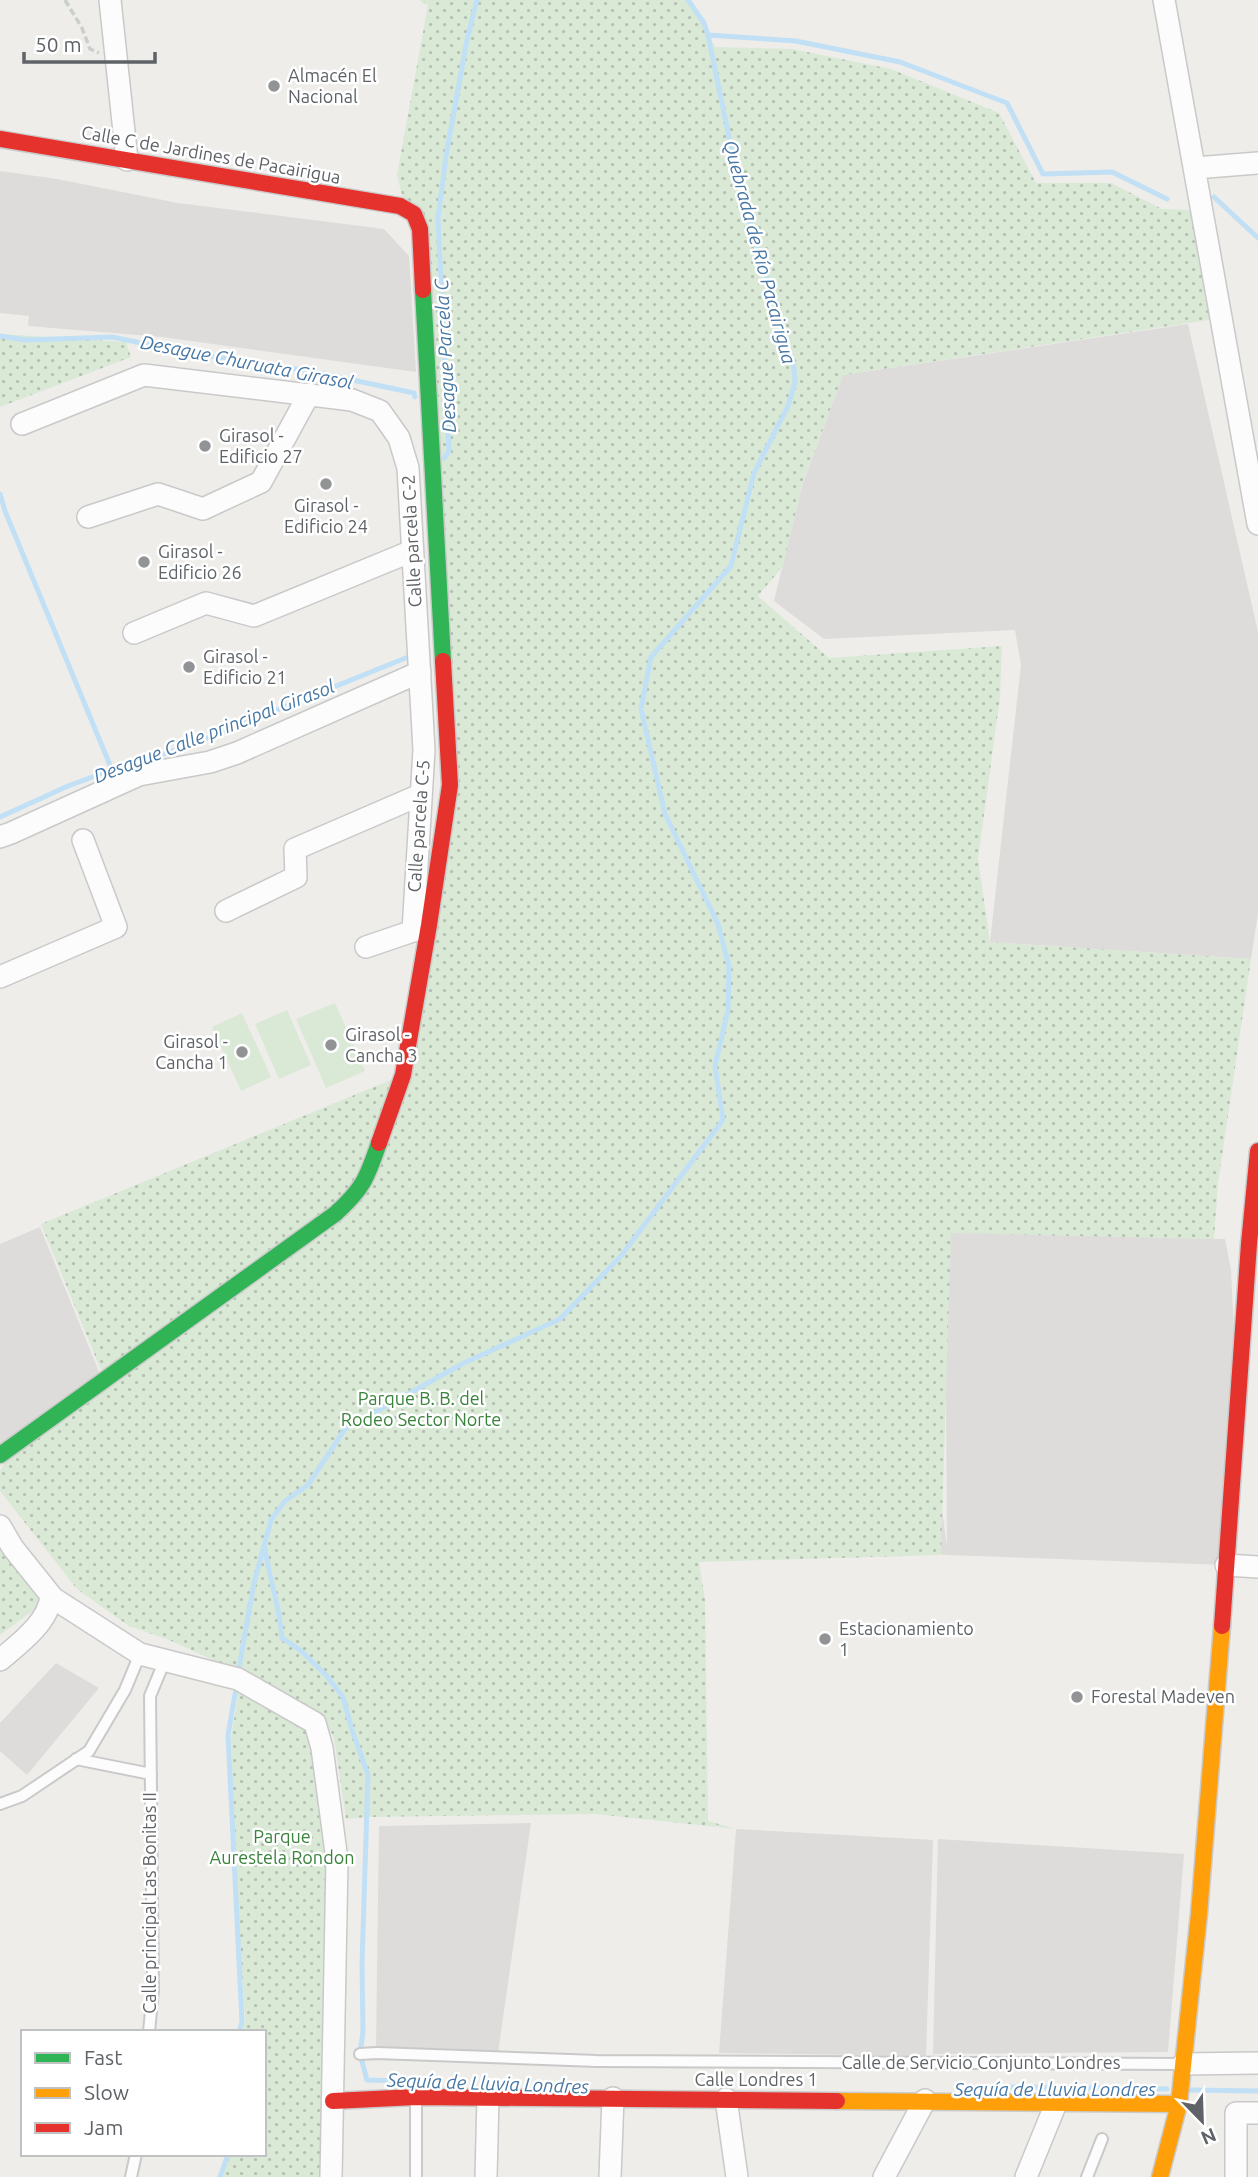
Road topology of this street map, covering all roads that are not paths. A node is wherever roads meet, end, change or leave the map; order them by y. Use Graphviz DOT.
graph roads {
  1 [pos="110,0"];
  2 [pos="1164,0"];
  3 [pos="0,139"];
  4 [pos="127,160"];
  5 [pos="1258,163"];
  6 [pos="1195,168"];
  7 [pos="310,394"];
  8 [pos="22,424"];
  9 [pos="88,517"];
  10 [pos="1258,524"];
  11 [pos="412,551"];
  12 [pos="134,633"];
  13 [pos="420,672"];
  14 [pos="420,795"];
  15 [pos="0,836"];
  16 [pos="83,840"];
  17 [pos="226,911"];
  18 [pos="366,947"];
  19 [pos="0,977"];
  20 [pos="1258,1151"];
  21 [pos="1254,1243"];
  22 [pos="0,1455"];
  23 [pos="0,1526"];
  24 [pos="1226,1565"];
  25 [pos="1258,1567"];
  26 [pos="51,1596"];
  27 [pos="141,1654"];
  28 [pos="0,1660"];
  29 [pos="165,1660"];
  30 [pos="76,1759"];
  31 [pos="151,1774"];
  32 [pos="0,1804"];
  33 [pos="149,2030"];
  34 [pos="360,2054"];
  35 [pos="1258,2063"];
  36 [pos="1183,2064"];
  37 [pos="416,2097"];
  38 [pos="488,2097"];
  39 [pos="613,2098"];
  40 [pos="726,2099"];
  41 [pos="925,2100"];
  42 [pos="333,2101"];
  43 [pos="1057,2101"];
  44 [pos="1180,2104"];
  45 [pos="1258,2113"];
  46 [pos="1102,2139"];
  47 [pos="136,2156"];
  48 [pos="131,2177"];
  49 [pos="331,2177"];
  50 [pos="416,2177"];
  51 [pos="486,2177"];
  52 [pos="610,2177"];
  53 [pos="737,2177"];
  54 [pos="884,2177"];
  55 [pos="1026,2177"];
  56 [pos="1087,2177"];
  57 [pos="1160,2177"];
  58 [pos="1236,2177"];
  1 -- 4 [label="street"];
  2 -- 6 [label="street"];
  3 -- 4 [label="street, Calle C de Jardines de Pacairigua"];
  4 -- 22 [label="street, Calle C de Jardines de Pacairigua"];
  5 -- 6 [label="street"];
  6 -- 10 [label="street"];
  7 -- 8 [label="street, Calle parcela C-2"];
  7 -- 9 [label="street"];
  7 -- 11 [label="street, Calle parcela C-2"];
  11 -- 12 [label="street"];
  11 -- 13 [label="street, Calle parcela C-2"];
  13 -- 14 [label="street, Calle parcela C-5"];
  13 -- 15 [label="street"];
  14 -- 17 [label="street"];
  14 -- 18 [label="street, Calle parcela C-5"];
  16 -- 19 [label="street"];
  20 -- 21 [label="street"];
  21 -- 24 [label="street"];
  23 -- 26 [label="street"];
  24 -- 25 [label="street"];
  24 -- 36 [label="street"];
  26 -- 27 [label="street"];
  26 -- 28 [label="street"];
  27 -- 29 [label="street"];
  27 -- 30 [label="lane"];
  29 -- 31 [label="lane, Calle principal Las Bonitas II"];
  29 -- 42 [label="street"];
  30 -- 31 [label="lane, Calle principal Las Bonitas II"];
  30 -- 32 [label="lane"];
  31 -- 33 [label="lane, Calle principal Las Bonitas II"];
  34 -- 36 [label="lane, Calle de Servicio Conjunto Londres"];
  35 -- 36 [label="street"];
  36 -- 44 [label="street"];
  37 -- 38 [label="street, Calle Londres 1"];
  37 -- 42 [label="street, Calle Londres 1"];
  37 -- 50 [label="lane"];
  38 -- 39 [label="street, Calle Londres 1"];
  38 -- 51 [label="street"];
  39 -- 40 [label="street, Calle Londres 1"];
  39 -- 52 [label="street"];
  40 -- 41 [label="street, Calle Londres 1"];
  40 -- 53 [label="street"];
  41 -- 43 [label="street, Calle Londres 1"];
  41 -- 54 [label="street"];
  42 -- 49 [label="street"];
  43 -- 44 [label="street, Calle Londres 1"];
  43 -- 55 [label="street"];
  44 -- 57 [label="street"];
  45 -- 58 [label="street"];
  46 -- 56 [label="lane"];
  47 -- 48 [label="lane"];
}
